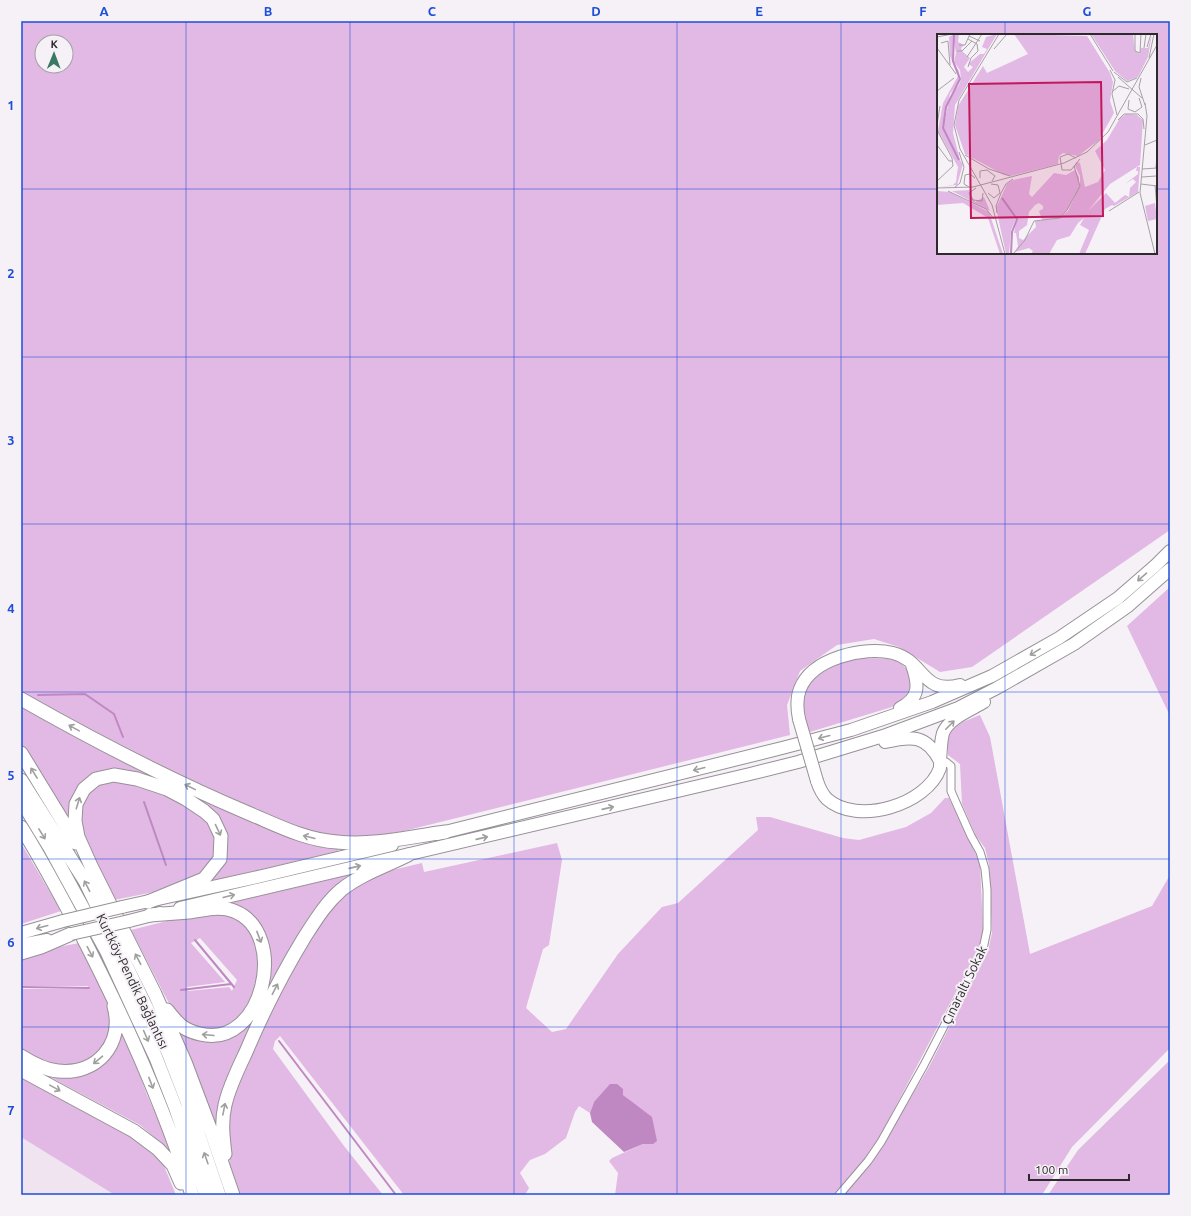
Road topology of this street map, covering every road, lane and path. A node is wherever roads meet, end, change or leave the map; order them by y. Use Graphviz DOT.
graph roads {
  1 [pos="1170,551"];
  2 [pos="1170,569"];
  3 [pos="1074,644"];
  4 [pos="911,662"];
  5 [pos="992,676"];
  6 [pos="21,699"];
  7 [pos="851,730"];
  8 [pos="21,753"];
  9 [pos="940,761"];
  10 [pos="798,762"];
  11 [pos="21,780"];
  12 [pos="21,800"];
  13 [pos="21,827"];
  14 [pos="445,832"];
  15 [pos="21,835"];
  16 [pos="408,855"];
  17 [pos="39,856"];
  18 [pos="91,866"];
  19 [pos="148,902"];
  20 [pos="150,915"];
  21 [pos="21,932"];
  22 [pos="71,934"];
  23 [pos="21,945"];
  24 [pos="21,953"];
  25 [pos="108,985"];
  26 [pos="155,994"];
  27 [pos="21,1056"];
  28 [pos="21,1070"];
  29 [pos="232,1192"];
  30 [pos="187,1195"];
  31 [pos="192,1195"];
  32 [pos="206,1195"];
  33 [pos="219,1195"];
  34 [pos="839,1195"];
  1 -- 5 [label="highway, one-way"];
  2 -- 3 [label="highway"];
  9 -- 3 [label="highway, one-way"];
  3 -- 10 [label="highway"];
  4 -- 5 [label="highway"];
  4 -- 7 [label="highway"];
  4 -- 9 [label="highway, bridge"];
  5 -- 7 [label="highway"];
  14 -- 6 [label="highway, one-way"];
  7 -- 14 [label="highway, one-way"];
  18 -- 8 [label="highway, one-way"];
  9 -- 10 [label="highway"];
  9 -- 34 [label="street, Çınaraltı Sokak"];
  16 -- 10 [label="highway, one-way"];
  33 -- 11 [label="highway, Kurtköy-Pendik Bağlantısı, one-way"];
  12 -- 32 [label="highway, Kurtköy-Pendik Bağlantısı, one-way"];
  13 -- 17 [label="highway"];
  14 -- 19 [label="highway"];
  15 -- 17 [label="highway"];
  20 -- 16 [label="highway, one-way"];
  29 -- 16 [label="highway, one-way"];
  17 -- 25 [label="highway, one-way"];
  18 -- 19 [label="highway, one-way"];
  26 -- 18 [label="highway, one-way"];
  19 -- 21 [label="highway, one-way, bridge"];
  20 -- 22 [label="highway, bridge"];
  20 -- 26 [label="highway, one-way"];
  22 -- 23 [label="highway"];
  22 -- 24 [label="highway"];
  25 -- 27 [label="highway, one-way"];
  25 -- 31 [label="highway, one-way"];
  26 -- 29 [label="highway"];
  28 -- 30 [label="highway, one-way"];
}
